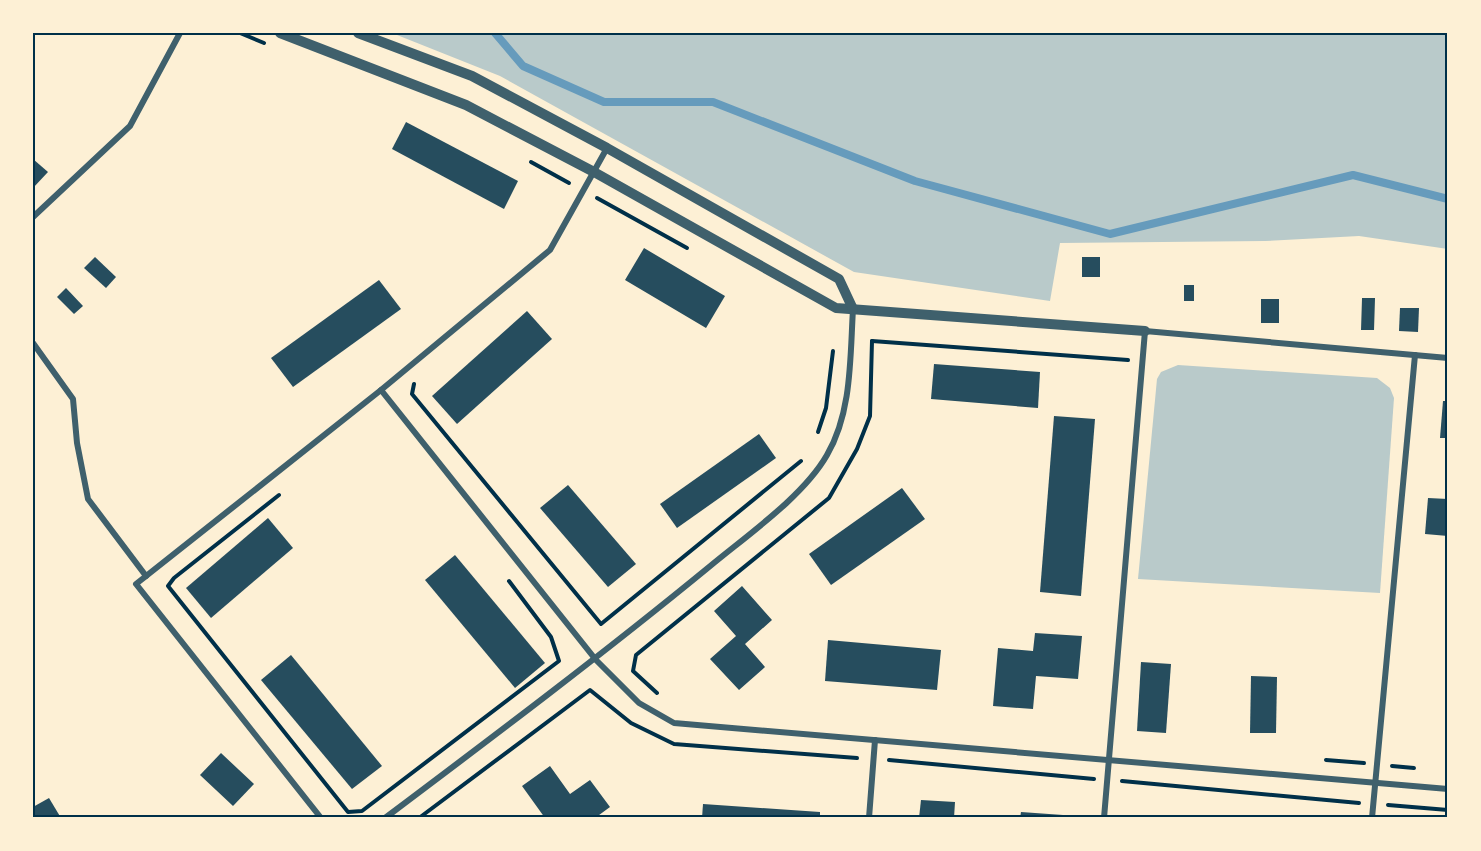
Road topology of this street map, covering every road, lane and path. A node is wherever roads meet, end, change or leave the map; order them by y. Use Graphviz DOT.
graph roads {
  1 [pos="180,33"];
  2 [pos="280,33"];
  3 [pos="358,33"];
  4 [pos="607,148"];
  5 [pos="594,172"];
  6 [pos="33,217"];
  7 [pos="854,309"];
  8 [pos="1145,331"];
  9 [pos="834,340"];
  10 [pos="872,340"];
  11 [pos="33,343"];
  12 [pos="1415,355"];
  13 [pos="1448,358"];
  14 [pos="414,382"];
  15 [pos="381,390"];
  16 [pos="814,442"];
  17 [pos="803,460"];
  18 [pos="279,495"];
  19 [pos="503,572"];
  20 [pos="146,576"];
  21 [pos="596,660"];
  22 [pos="590,690"];
  23 [pos="663,698"];
  24 [pos="875,740"];
  25 [pos="1110,759"];
  26 [pos="1319,760"];
  27 [pos="1377,764"];
  28 [pos="1424,769"];
  29 [pos="1376,782"];
  30 [pos="1448,789"];
  31 [pos="321,818"];
  32 [pos="385,818"];
  33 [pos="419,818"];
  34 [pos="869,818"];
  35 [pos="1104,818"];
  36 [pos="1372,818"];
  1 -- 6 [label="street"];
  2 -- 5 [label="street"];
  3 -- 4 [label="street"];
  4 -- 5 [label="street"];
  4 -- 7 [label="street"];
  5 -- 7 [label="street"];
  5 -- 15 [label="street"];
  7 -- 8 [label="street"];
  7 -- 21 [label="street"];
  8 -- 12 [label="street"];
  8 -- 25 [label="street"];
  9 -- 16 [label="path"];
  10 -- 23 [label="path"];
  11 -- 20 [label="street"];
  12 -- 13 [label="street"];
  12 -- 27 [label="street"];
  14 -- 17 [label="path"];
  15 -- 20 [label="street"];
  15 -- 21 [label="street"];
  18 -- 19 [label="path"];
  20 -- 31 [label="street"];
  21 -- 24 [label="street"];
  21 -- 32 [label="street"];
  22 -- 33 [label="path"];
  24 -- 25 [label="street"];
  24 -- 34 [label="street"];
  25 -- 29 [label="street"];
  25 -- 35 [label="street"];
  26 -- 27 [label="path"];
  27 -- 28 [label="path"];
  27 -- 29 [label="street"];
  29 -- 30 [label="street"];
  29 -- 36 [label="street"];
}
